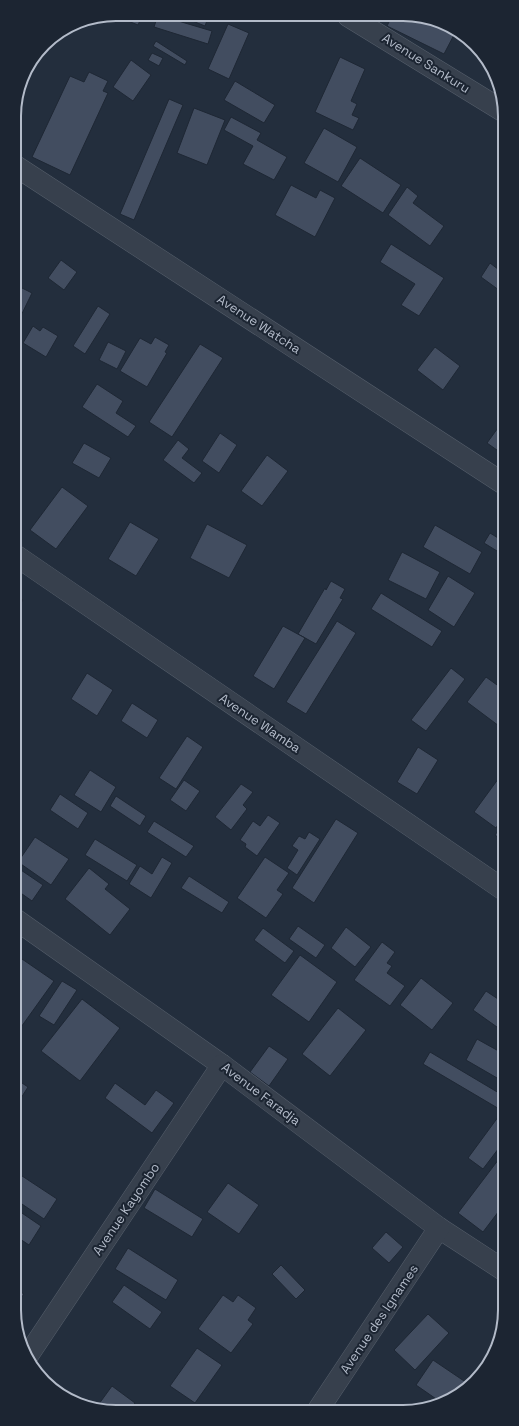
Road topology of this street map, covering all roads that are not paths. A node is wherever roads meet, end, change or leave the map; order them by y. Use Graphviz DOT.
graph roads {
  1 [pos="356,21"];
  2 [pos="498,108"];
  3 [pos="21,170"];
  4 [pos="498,480"];
  5 [pos="21,559"];
  6 [pos="498,886"];
  7 [pos="21,922"];
  8 [pos="222,1065"];
  9 [pos="439,1228"];
  10 [pos="498,1266"];
  11 [pos="31,1351"];
  12 [pos="321,1405"];
  1 -- 2 [label="street, Avenue Sankuru"];
  3 -- 4 [label="street, Avenue Watcha"];
  5 -- 6 [label="street, Avenue Wamba"];
  7 -- 8 [label="street, Avenue Faradja"];
  8 -- 9 [label="street, Avenue Faradja"];
  8 -- 11 [label="street, Avenue Kayombo"];
  9 -- 10 [label="street, Avenue Faradja"];
  9 -- 12 [label="street, Avenue des Ignames"];
}
